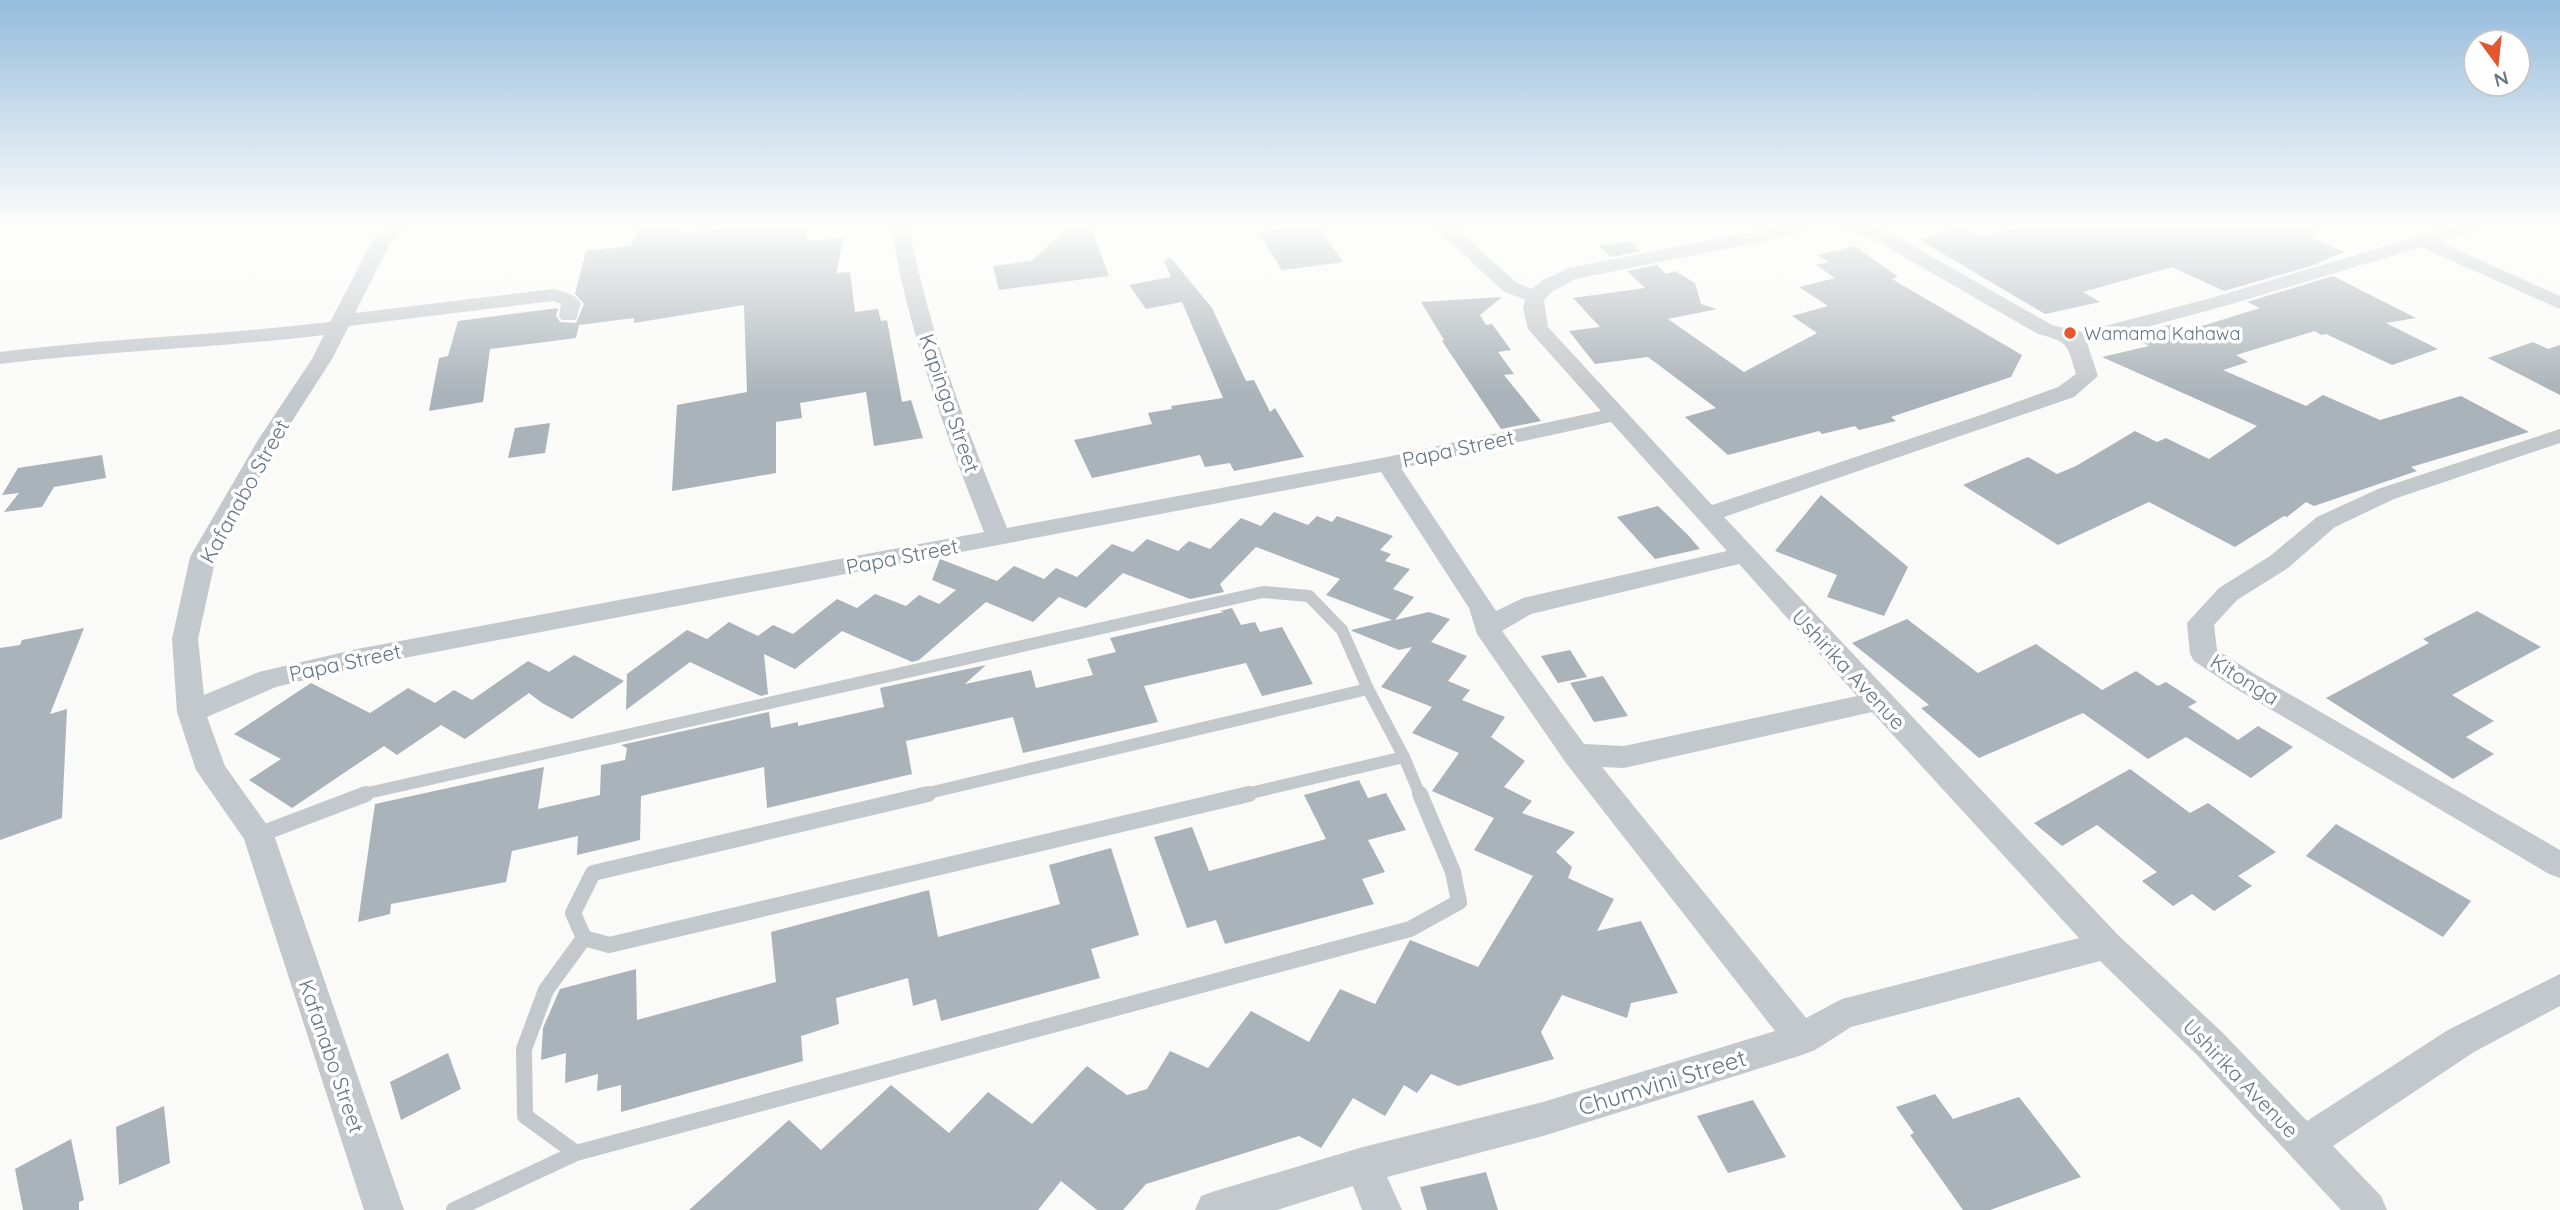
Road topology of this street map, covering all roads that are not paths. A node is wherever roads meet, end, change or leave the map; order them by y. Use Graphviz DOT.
graph roads {
  1 [pos="361,281"];
  2 [pos="911,281"];
  3 [pos="1504,281"];
  4 [pos="1553,281"];
  5 [pos="1960,281"];
  6 [pos="2283,281"];
  7 [pos="2512,281"];
  8 [pos="1535,297"];
  9 [pos="2560,303"];
  10 [pos="569,316"];
  11 [pos="339,324"];
  12 [pos="2070,337"];
  13 [pos="0,358"];
  14 [pos="1617,414"];
  15 [pos="2560,436"];
  16 [pos="1387,464"];
  17 [pos="1709,514"];
  18 [pos="999,538"];
  19 [pos="1744,555"];
  20 [pos="1486,628"];
  21 [pos="1368,690"];
  22 [pos="1878,701"];
  23 [pos="191,712"];
  24 [pos="1576,755"];
  25 [pos="1404,757"];
  26 [pos="258,835"];
  27 [pos="2560,865"];
  28 [pos="584,938"];
  29 [pos="2106,945"];
  30 [pos="2560,989"];
  31 [pos="1802,1039"];
  32 [pos="2304,1144"];
  33 [pos="576,1153"];
  34 [pos="1363,1165"];
  35 [pos="384,1210"];
  36 [pos="454,1210"];
  37 [pos="1214,1210"];
  38 [pos="1382,1210"];
  39 [pos="2367,1210"];
  1 -- 11 [label="street, Kafanabo Street"];
  2 -- 18 [label="street, Kapinga Street"];
  3 -- 8 [label="street"];
  4 -- 8 [label="street"];
  5 -- 12 [label="street"];
  6 -- 12 [label="street"];
  7 -- 9 [label="street"];
  8 -- 14 [label="street, Ushirika Avenue"];
  10 -- 11 [label="street"];
  11 -- 13 [label="street"];
  11 -- 23 [label="street, Kafanabo Street"];
  12 -- 17 [label="street"];
  14 -- 16 [label="street, Papa Street"];
  14 -- 17 [label="street, Ushirika Avenue"];
  15 -- 27 [label="street, Kitonga"];
  16 -- 18 [label="street, Papa Street"];
  16 -- 20 [label="street"];
  17 -- 19 [label="street, Ushirika Avenue"];
  18 -- 23 [label="street, Papa Street"];
  19 -- 20 [label="street"];
  19 -- 22 [label="street, Ushirika Avenue"];
  20 -- 24 [label="street"];
  21 -- 25 [label="lane"];
  21 -- 26 [label="lane"];
  21 -- 28 [label="lane"];
  22 -- 24 [label="street"];
  22 -- 29 [label="street, Ushirika Avenue"];
  23 -- 26 [label="street, Kafanabo Street"];
  24 -- 31 [label="street"];
  25 -- 28 [label="lane"];
  25 -- 33 [label="lane"];
  26 -- 35 [label="street, Kafanabo Street"];
  28 -- 33 [label="lane"];
  29 -- 31 [label="street, Chumvini Street"];
  29 -- 32 [label="street, Ushirika Avenue"];
  30 -- 32 [label="street"];
  31 -- 34 [label="street, Chumvini Street"];
  32 -- 39 [label="street, Ushirika Avenue"];
  33 -- 36 [label="lane"];
  34 -- 37 [label="street, Chumvini Street"];
  34 -- 38 [label="street"];
}
